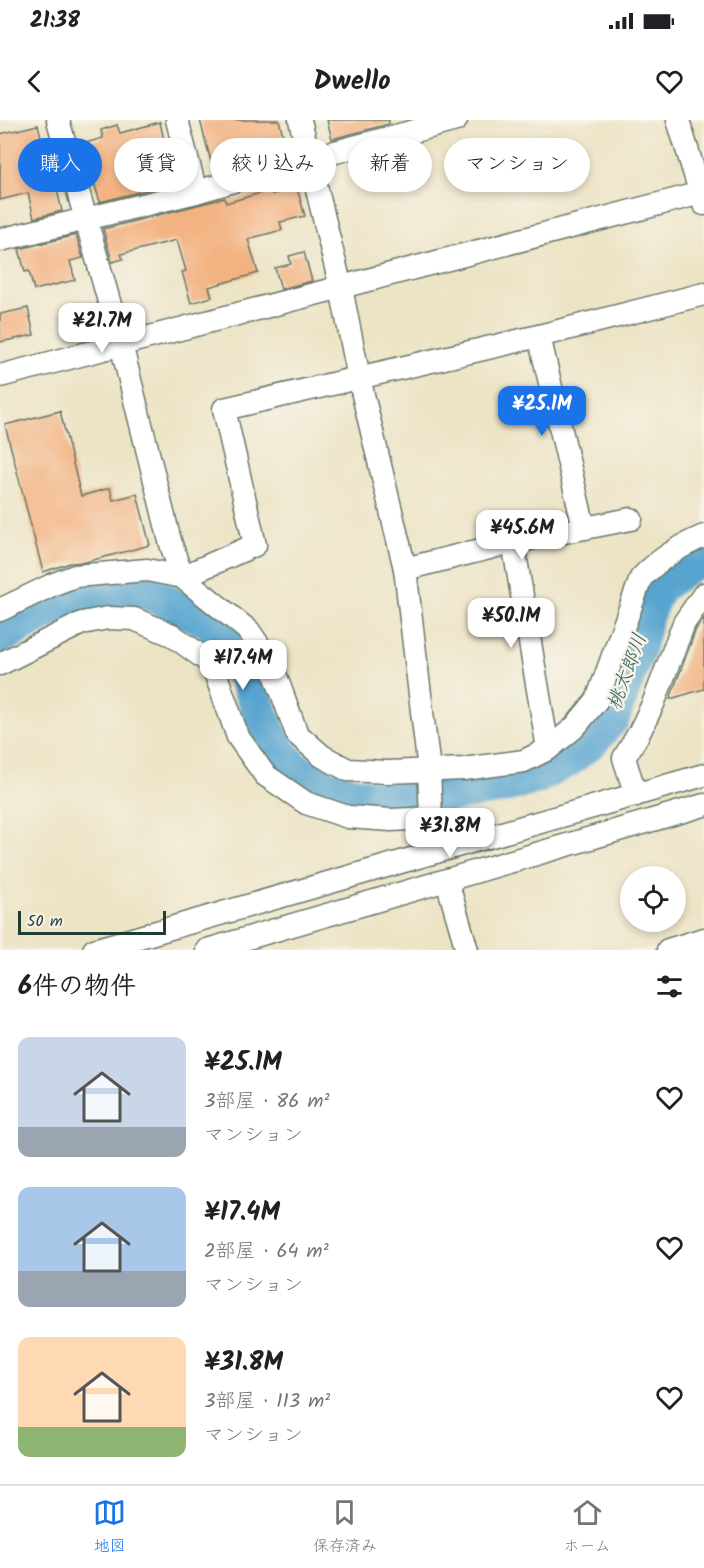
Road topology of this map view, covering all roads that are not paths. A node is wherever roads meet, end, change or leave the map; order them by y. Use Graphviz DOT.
graph roads {
  1 [pos="58,120"];
  2 [pos="177,120"];
  3 [pos="300,120"];
  4 [pos="456,120"];
  5 [pos="678,120"];
  6 [pos="427,124"];
  7 [pos="182,138"];
  8 [pos="304,138"];
  9 [pos="336,151"];
  10 [pos="196,192"];
  11 [pos="317,192"];
  12 [pos="702,198"];
  13 [pos="86,220"];
  14 [pos="0,240"];
  15 [pos="341,288"];
  16 [pos="704,294"];
  17 [pos="539,336"];
  18 [pos="121,344"];
  19 [pos="0,376"];
  20 [pos="359,378"];
  21 [pos="631,519"];
  22 [pos="584,528"];
  23 [pos="704,536"];
  24 [pos="513,543"];
  25 [pos="405,569"];
  26 [pos="182,577"];
  27 [pos="704,594"];
  28 [pos="0,610"];
  29 [pos="0,664"];
  30 [pos="548,749"];
  31 [pos="429,770"];
  32 [pos="704,775"];
  33 [pos="636,795"];
  34 [pos="704,805"];
  35 [pos="431,818"];
  36 [pos="436,852"];
  37 [pos="447,881"];
  38 [pos="704,939"];
  39 [pos="94,950"];
  40 [pos="207,950"];
  41 [pos="467,950"];
  42 [pos="669,950"];
  1 -- 13 [label="street"];
  2 -- 7 [label="street"];
  3 -- 8 [label="street"];
  4 -- 6 [label="street"];
  5 -- 12 [label="street"];
  6 -- 9 [label="street"];
  10 -- 13 [label="street"];
  11 -- 15 [label="street"];
  12 -- 15 [label="street"];
  13 -- 14 [label="street"];
  13 -- 18 [label="street"];
  15 -- 18 [label="street"];
  15 -- 20 [label="street"];
  16 -- 17 [label="street"];
  17 -- 20 [label="street"];
  17 -- 22 [label="street"];
  18 -- 19 [label="street"];
  18 -- 26 [label="street"];
  20 -- 25 [label="street"];
  20 -- 26 [label="street"];
  21 -- 22 [label="street"];
  22 -- 24 [label="street"];
  23 -- 30 [label="street"];
  24 -- 25 [label="street"];
  24 -- 30 [label="street"];
  25 -- 31 [label="street"];
  26 -- 28 [label="street"];
  26 -- 31 [label="street"];
  27 -- 33 [label="street"];
  29 -- 35 [label="street"];
  30 -- 31 [label="street"];
  31 -- 35 [label="street"];
  32 -- 33 [label="street"];
  33 -- 36 [label="street"];
  34 -- 37 [label="street"];
  35 -- 36 [label="street"];
  36 -- 39 [label="street"];
  37 -- 40 [label="street"];
  37 -- 41 [label="street"];
  38 -- 42 [label="street"];
}
